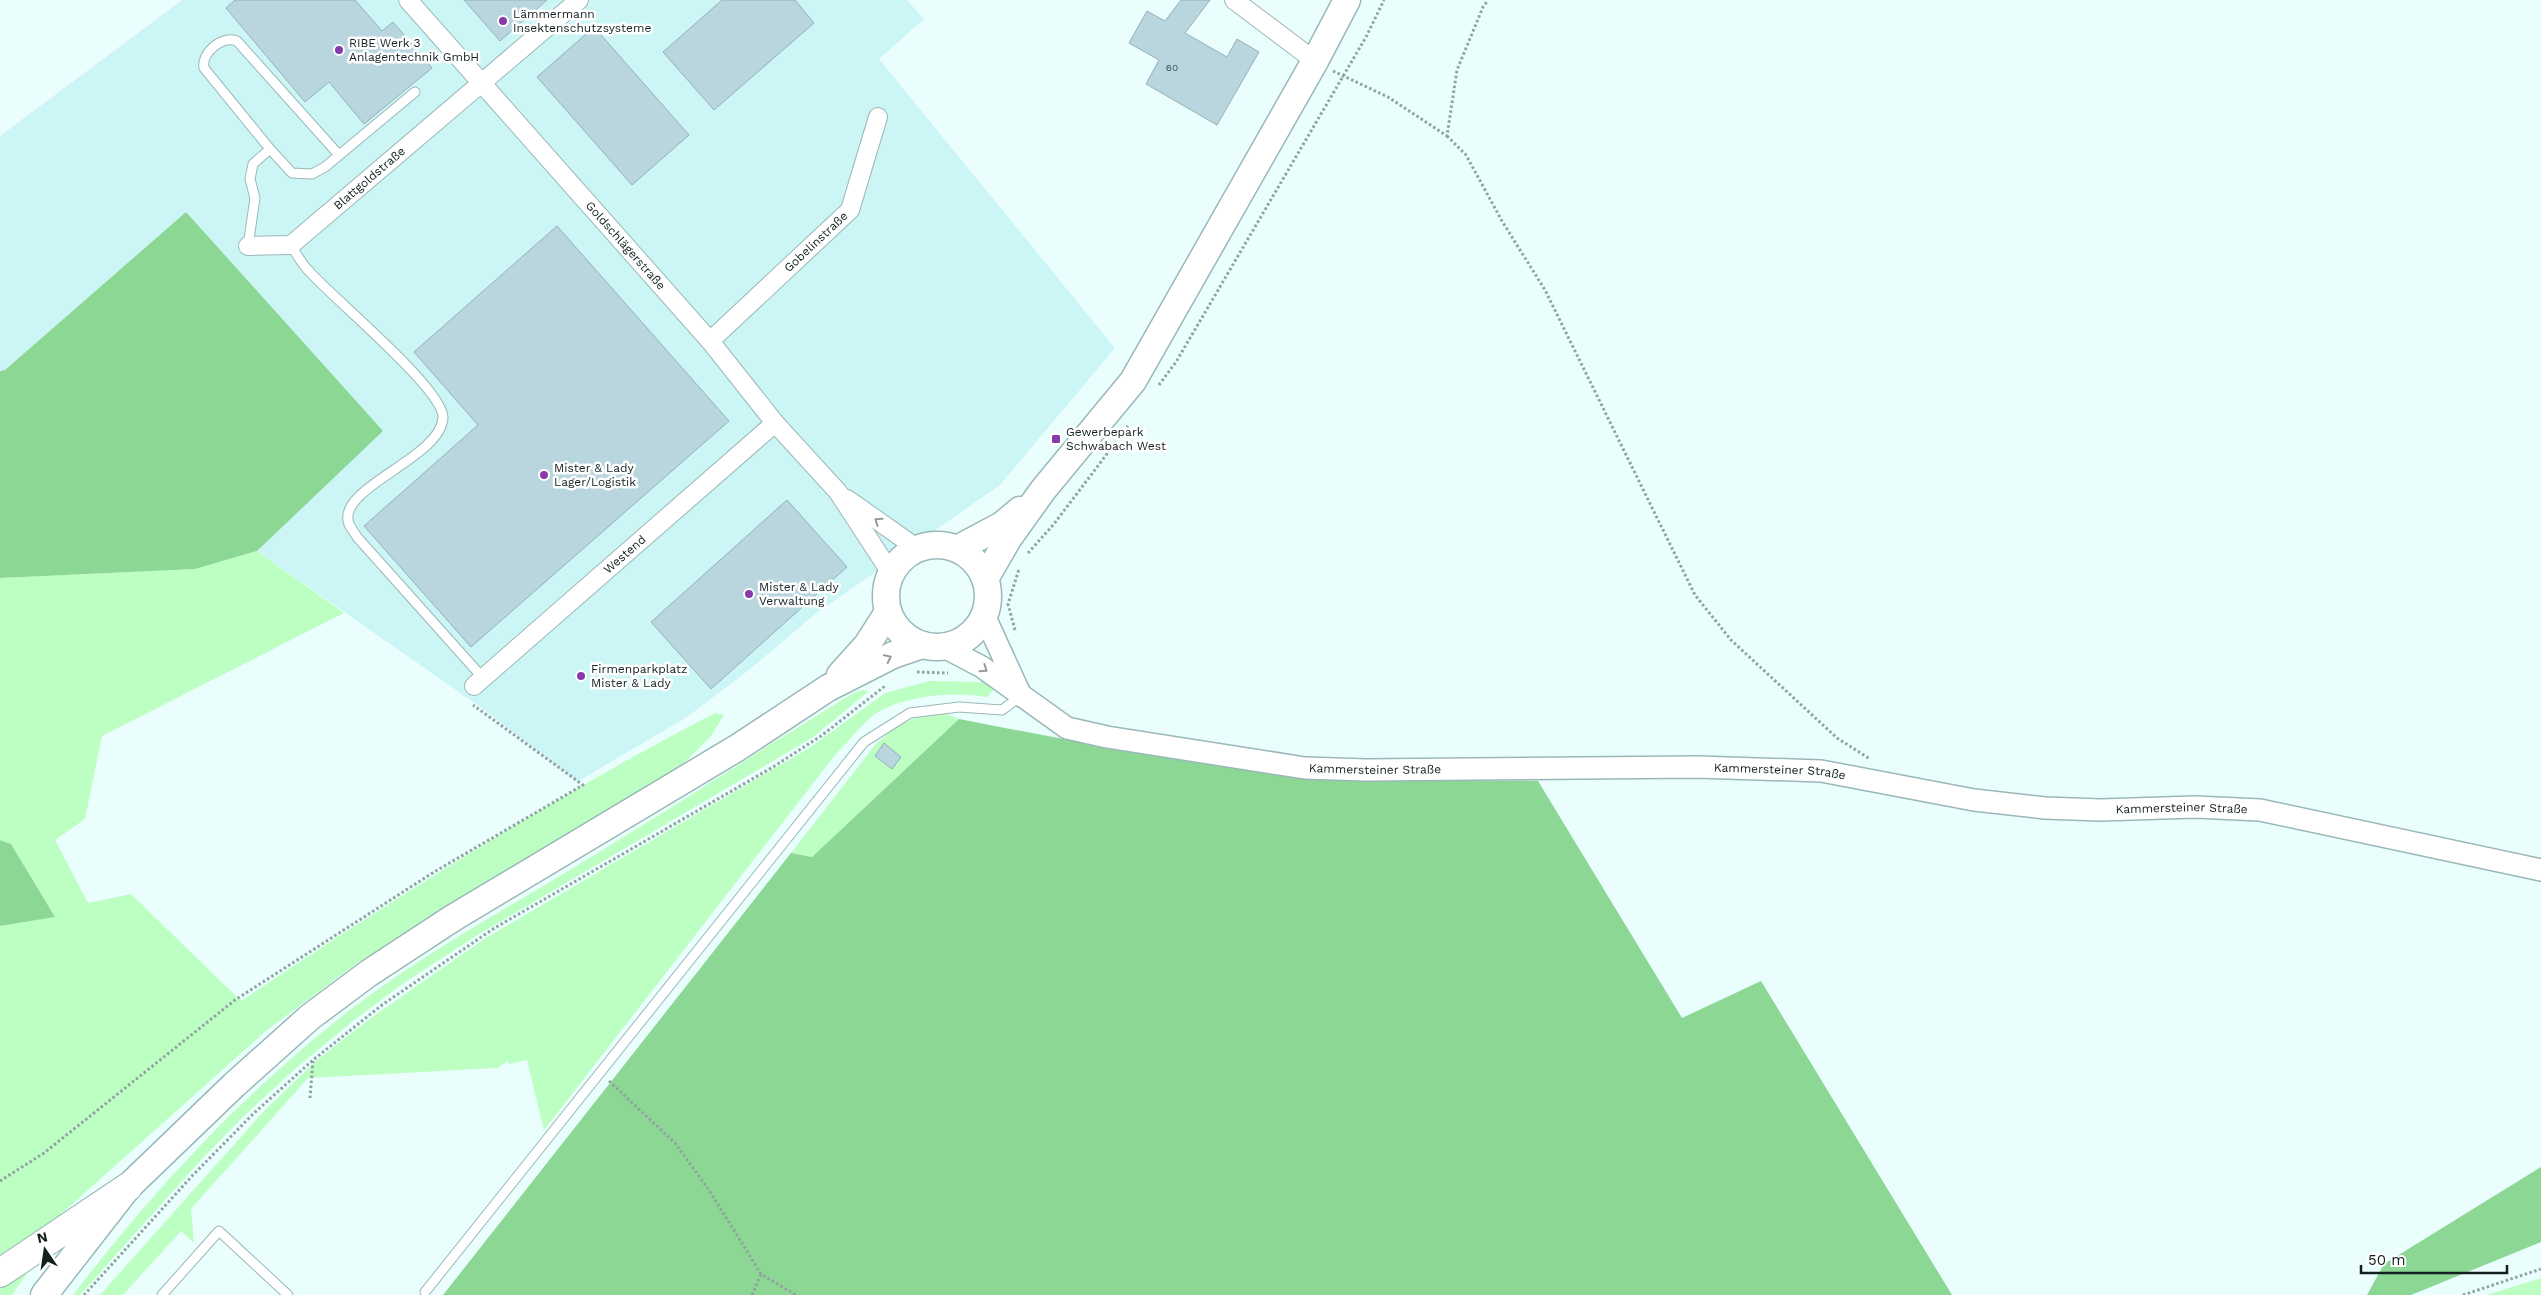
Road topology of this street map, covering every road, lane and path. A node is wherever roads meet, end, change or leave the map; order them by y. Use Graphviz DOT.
graph roads {
  1 [pos="408,0"];
  2 [pos="579,0"];
  3 [pos="1234,0"];
  4 [pos="1347,0"];
  5 [pos="1488,0"];
  6 [pos="1315,61"];
  7 [pos="481,84"];
  8 [pos="415,92"];
  9 [pos="878,117"];
  10 [pos="1447,136"];
  11 [pos="270,149"];
  12 [pos="339,155"];
  13 [pos="291,244"];
  14 [pos="248,246"];
  15 [pos="710,341"];
  16 [pos="775,423"];
  17 [pos="1043,490"];
  18 [pos="838,492"];
  19 [pos="918,549"];
  20 [pos="957,549"];
  21 [pos="891,573"];
  22 [pos="985,579"];
  23 [pos="888,612"];
  24 [pos="984,615"];
  25 [pos="933,646"];
  26 [pos="478,682"];
  27 [pos="828,688"];
  28 [pos="1021,696"];
  29 [pos="1885,782"];
  30 [pos="2541,870"];
  31 [pos="313,1060"];
  32 [pos="600,1072"];
  33 [pos="289,1082"];
  34 [pos="310,1098"];
  35 [pos="0,1181"];
  36 [pos="128,1187"];
  37 [pos="2541,1269"];
  38 [pos="0,1273"];
  39 [pos="761,1274"];
  40 [pos="425,1292"];
  41 [pos="44,1295"];
  42 [pos="84,1295"];
  43 [pos="162,1295"];
  44 [pos="288,1295"];
  45 [pos="752,1295"];
  46 [pos="796,1295"];
  47 [pos="2463,1295"];
  1 -- 7 [label="street, Goldschlägerstraße"];
  2 -- 7 [label="street, Blattgoldstraße"];
  3 -- 6 [label="street"];
  4 -- 6 [label="main road"];
  5 -- 10 [label="path"];
  6 -- 10 [label="path"];
  6 -- 17 [label="main road"];
  7 -- 13 [label="street, Blattgoldstraße"];
  7 -- 15 [label="street, Goldschlägerstraße"];
  8 -- 12 [label="lane"];
  9 -- 15 [label="street, Gobelinstraße"];
  10 -- 29 [label="path"];
  11 -- 12 [label="lane"];
  11 -- 12 [label="lane"];
  11 -- 14 [label="lane"];
  13 -- 14 [label="street"];
  13 -- 26 [label="lane"];
  15 -- 16 [label="street, Goldschlägerstraße"];
  16 -- 18 [label="street, Goldschlägerstraße"];
  16 -- 26 [label="street, Westend"];
  17 -- 20 [label="main road"];
  17 -- 22 [label="main road"];
  19 -- 18 [label="street, Goldschlägerstraße, one-way"];
  18 -- 21 [label="street, Goldschlägerstraße"];
  19 -- 20 [label="main road"];
  19 -- 21 [label="main road"];
  20 -- 22 [label="main road"];
  21 -- 23 [label="main road"];
  22 -- 24 [label="main road"];
  23 -- 25 [label="main road"];
  23 -- 27 [label="main road"];
  24 -- 25 [label="main road"];
  24 -- 28 [label="street"];
  27 -- 25 [label="main road, one-way"];
  25 -- 28 [label="street, Kammersteiner Straße, one-way"];
  26 -- 35 [label="path"];
  27 -- 36 [label="main road"];
  28 -- 29 [label="street, Kammersteiner Straße"];
  28 -- 32 [label="lane"];
  29 -- 30 [label="street, Kammersteiner Straße"];
  31 -- 34 [label="path"];
  32 -- 39 [label="path"];
  32 -- 40 [label="lane"];
  33 -- 42 [label="path"];
  36 -- 38 [label="highway"];
  36 -- 41 [label="main road"];
  37 -- 47 [label="path"];
  39 -- 45 [label="path"];
  39 -- 46 [label="path"];
  43 -- 44 [label="lane"];
}
